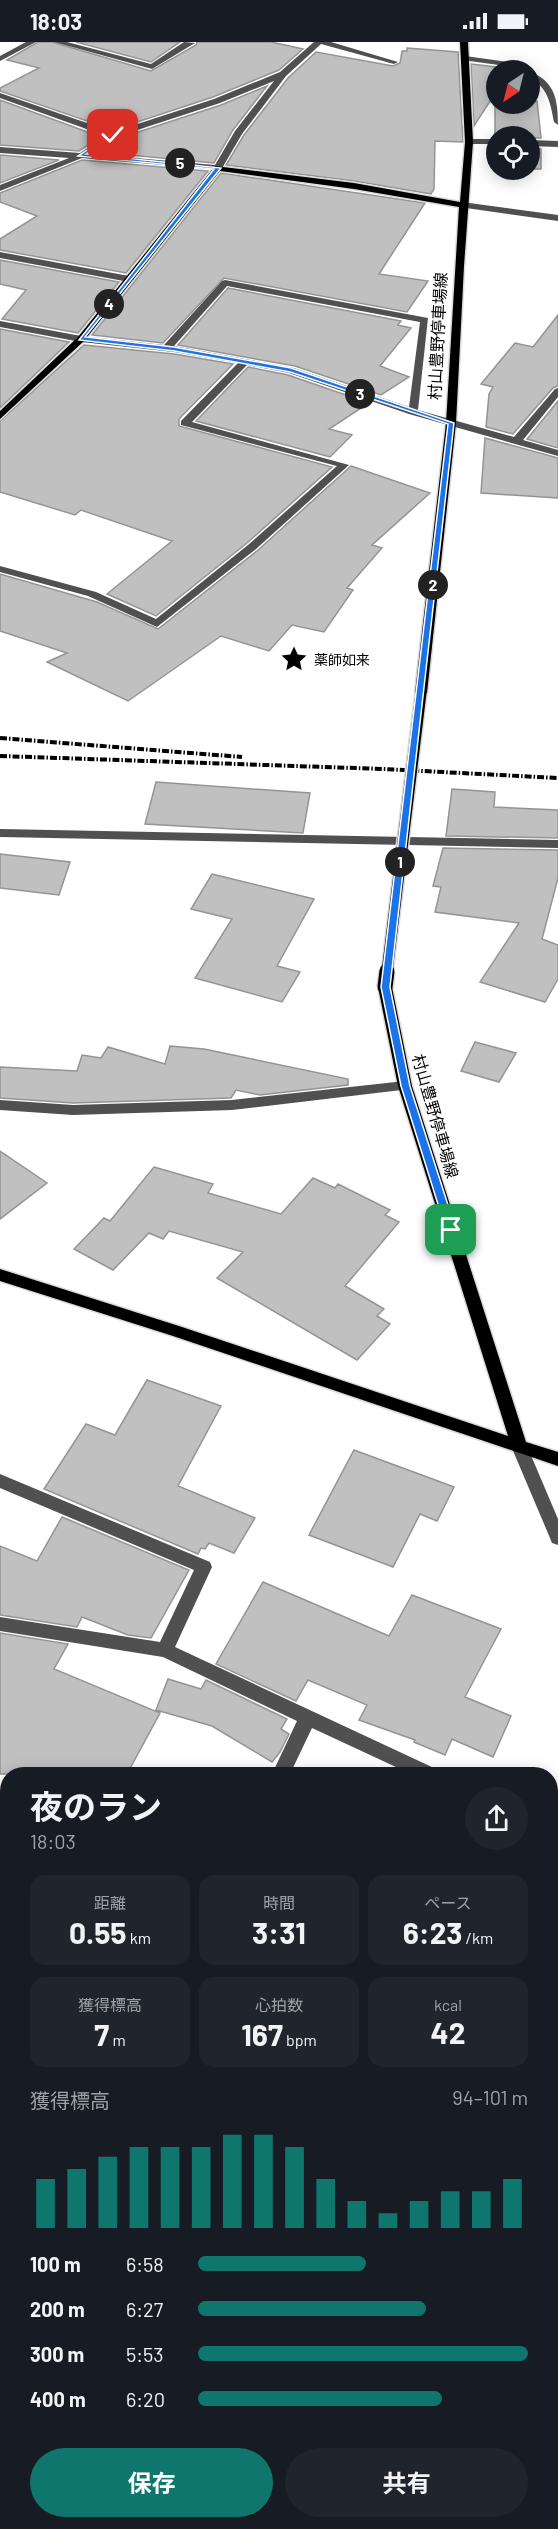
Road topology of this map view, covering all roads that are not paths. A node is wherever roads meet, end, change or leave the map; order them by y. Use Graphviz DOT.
graph roads {
  1 [pos="32,42"];
  2 [pos="58,42"];
  3 [pos="188,42"];
  4 [pos="321,42"];
  5 [pos="464,42"];
  6 [pos="0,58"];
  7 [pos="465,58"];
  8 [pos="486,61"];
  9 [pos="394,62"];
  10 [pos="283,74"];
  11 [pos="540,80"];
  12 [pos="0,95"];
  13 [pos="558,122"];
  14 [pos="113,135"];
  15 [pos="469,142"];
  16 [pos="486,142"];
  17 [pos="540,143"];
  18 [pos="558,144"];
  19 [pos="0,150"];
  20 [pos="81,156"];
  21 [pos="218,168"];
  22 [pos="0,188"];
  23 [pos="462,205"];
  24 [pos="558,218"];
  25 [pos="0,255"];
  26 [pos="129,279"];
  27 [pos="0,324"];
  28 [pos="81,339"];
  29 [pos="167,348"];
  30 [pos="246,361"];
  31 [pos="558,392"];
  32 [pos="413,412"];
  33 [pos="0,416"];
  34 [pos="451,423"];
  35 [pos="517,440"];
  36 [pos="558,453"];
  37 [pos="0,569"];
  38 [pos="0,833"];
  39 [pos="558,844"];
  40 [pos="405,1086"];
  41 [pos="0,1105"];
  42 [pos="0,1275"];
  43 [pos="519,1446"];
  44 [pos="558,1459"];
  45 [pos="0,1481"];
  46 [pos="558,1538"];
  47 [pos="0,1624"];
  48 [pos="165,1650"];
  49 [pos="308,1718"];
  50 [pos="284,1767"];
  51 [pos="413,1767"];
  1 -- 6 [label="street"];
  2 -- 3 [label="street"];
  4 -- 9 [label="street"];
  4 -- 10 [label="street"];
  5 -- 7 [label="main road, 村山豊野停車場線"];
  7 -- 8 [label="street"];
  7 -- 15 [label="main road, 村山豊野停車場線"];
  10 -- 14 [label="street"];
  10 -- 21 [label="street"];
  11 -- 13 [label="street"];
  12 -- 14 [label="street"];
  14 -- 20 [label="street"];
  15 -- 16 [label="street"];
  15 -- 23 [label="main road, 村山豊野停車場線"];
  17 -- 18 [label="street"];
  19 -- 20 [label="street"];
  20 -- 21 [label="street"];
  20 -- 22 [label="street"];
  21 -- 23 [label="main road"];
  21 -- 26 [label="main road"];
  23 -- 24 [label="street"];
  23 -- 34 [label="main road, 村山豊野停車場線"];
  25 -- 26 [label="street"];
  26 -- 28 [label="main road"];
  27 -- 28 [label="street"];
  28 -- 29 [label="street"];
  28 -- 33 [label="main road"];
  29 -- 30 [label="street"];
  29 -- 32 [label="street"];
  30 -- 32 [label="street"];
  30 -- 37 [label="street"];
  31 -- 35 [label="street"];
  32 -- 34 [label="street"];
  34 -- 35 [label="street"];
  34 -- 40 [label="main road, 村山豊野停車場線, bridge"];
  35 -- 36 [label="street"];
  38 -- 39 [label="street"];
  40 -- 41 [label="street"];
  40 -- 43 [label="main road, 村山豊野停車場線"];
  42 -- 43 [label="main road"];
  43 -- 44 [label="main road"];
  43 -- 46 [label="street"];
  45 -- 48 [label="street"];
  47 -- 48 [label="street"];
  48 -- 49 [label="street"];
  49 -- 50 [label="street"];
  49 -- 51 [label="street"];
}
